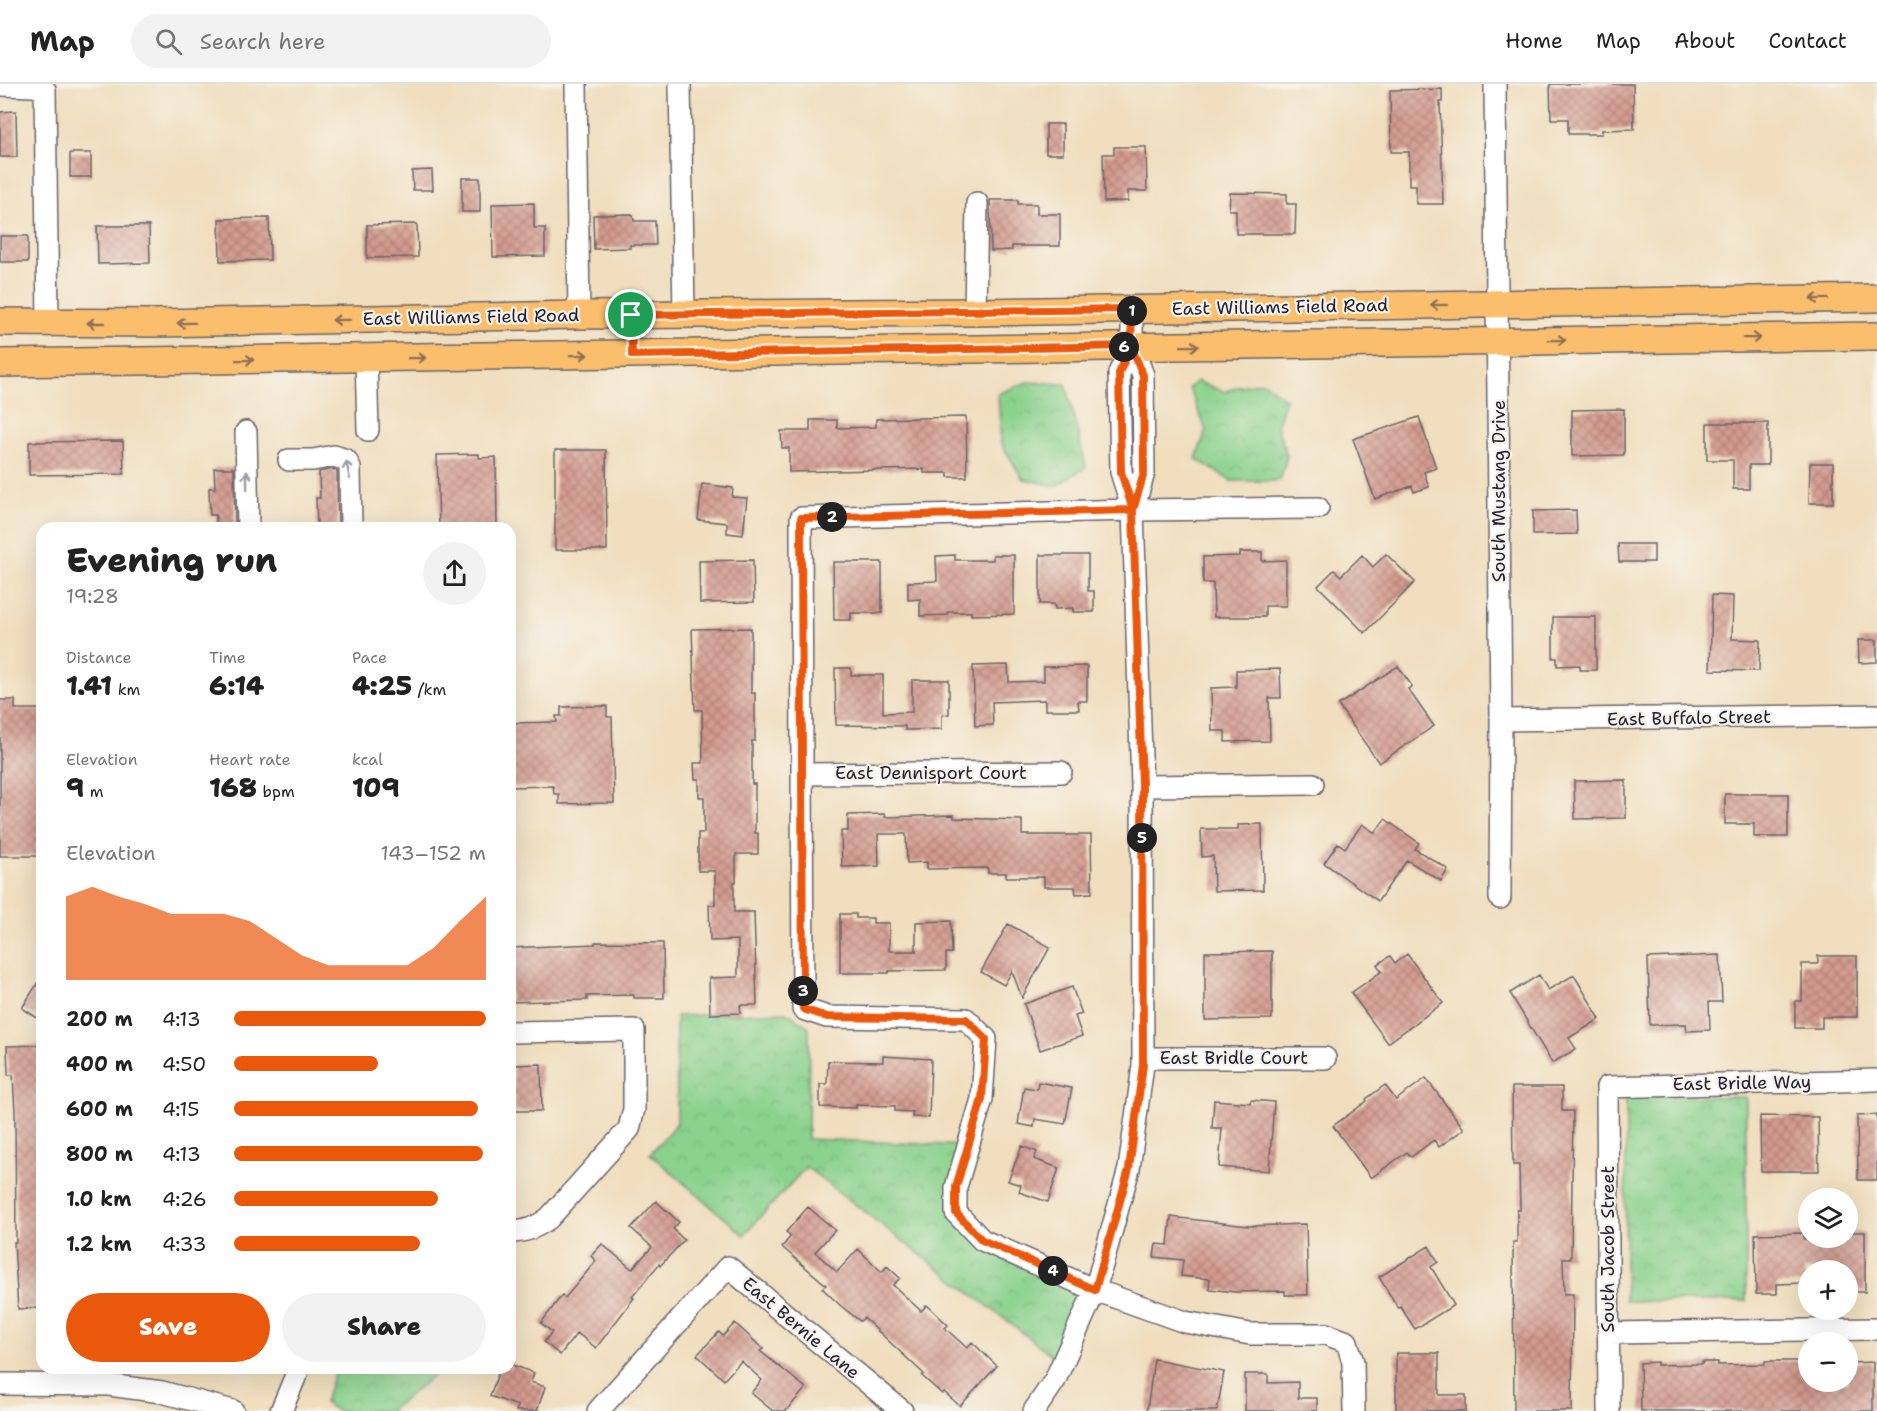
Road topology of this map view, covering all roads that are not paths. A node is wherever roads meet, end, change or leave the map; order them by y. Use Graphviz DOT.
graph roads {
  1 [pos="576,84"];
  2 [pos="680,84"];
  3 [pos="1495,84"];
  4 [pos="0,85"];
  5 [pos="977,204"];
  6 [pos="1877,298"];
  7 [pos="1497,303"];
  8 [pos="1132,309"];
  9 [pos="975,312"];
  10 [pos="684,314"];
  11 [pos="579,315"];
  12 [pos="631,315"];
  13 [pos="0,322"];
  14 [pos="48,322"];
  15 [pos="154,323"];
  16 [pos="1877,336"];
  17 [pos="1498,341"];
  18 [pos="1131,346"];
  19 [pos="632,355"];
  20 [pos="366,358"];
  21 [pos="154,361"];
  22 [pos="0,363"];
  23 [pos="368,430"];
  24 [pos="246,432"];
  25 [pos="289,460"];
  26 [pos="1318,508"];
  27 [pos="1133,510"];
  28 [pos="248,522"];
  29 [pos="351,522"];
  30 [pos="1877,715"];
  31 [pos="1501,720"];
  32 [pos="1061,772"];
  33 [pos="802,774"];
  34 [pos="1314,784"];
  35 [pos="1142,786"];
  36 [pos="1500,898"];
  37 [pos="516,1032"];
  38 [pos="1143,1058"];
  39 [pos="1325,1058"];
  40 [pos="1877,1080"];
  41 [pos="1607,1087"];
  42 [pos="516,1232"];
  43 [pos="1095,1290"];
  44 [pos="1877,1329"];
  45 [pos="1609,1333"];
  46 [pos="296,1374"];
  47 [pos="109,1376"];
  48 [pos="0,1384"];
  49 [pos="233,1411"];
  50 [pos="281,1411"];
  51 [pos="598,1411"];
  52 [pos="902,1411"];
  53 [pos="1034,1411"];
  54 [pos="1354,1411"];
  55 [pos="1609,1411"];
  1 -- 11 [label="street"];
  2 -- 10 [label="street"];
  3 -- 7 [label="street, South Mustang Drive"];
  4 -- 14 [label="street"];
  5 -- 9 [label="street"];
  6 -- 7 [label="main road, East Williams Field Road, one-way"];
  7 -- 8 [label="main road, East Williams Field Road, one-way"];
  7 -- 17 [label="street, South Mustang Drive"];
  8 -- 9 [label="main road, East Williams Field Road"];
  8 -- 18 [label="street"];
  9 -- 10 [label="main road, East Williams Field Road"];
  10 -- 12 [label="main road, East Williams Field Road"];
  11 -- 12 [label="main road, East Williams Field Road"];
  11 -- 15 [label="main road, East Williams Field Road, one-way"];
  12 -- 19 [label="main road"];
  13 -- 14 [label="main road, East Williams Field Road"];
  15 -- 14 [label="main road, East Williams Field Road, one-way"];
  15 -- 21 [label="main road"];
  17 -- 16 [label="main road, East Williams Field Road, one-way"];
  18 -- 17 [label="main road, East Williams Field Road, one-way"];
  17 -- 31 [label="street, South Mustang Drive"];
  18 -- 19 [label="main road, East Williams Field Road"];
  18 -- 27 [label="street"];
  20 -- 19 [label="main road, East Williams Field Road, one-way"];
  21 -- 20 [label="main road, East Williams Field Road, one-way"];
  20 -- 23 [label="street"];
  21 -- 22 [label="main road, East Williams Field Road"];
  28 -- 24 [label="street, one-way"];
  29 -- 25 [label="street, one-way"];
  26 -- 27 [label="street"];
  27 -- 33 [label="street"];
  27 -- 35 [label="street"];
  30 -- 31 [label="street, East Buffalo Street"];
  31 -- 36 [label="street, South Mustang Drive"];
  32 -- 33 [label="street, East Dennisport Court"];
  33 -- 43 [label="street"];
  34 -- 35 [label="street"];
  35 -- 38 [label="street"];
  37 -- 42 [label="street"];
  38 -- 39 [label="street, East Bridle Court"];
  38 -- 43 [label="street"];
  40 -- 41 [label="street, East Bridle Way"];
  41 -- 45 [label="street, South Jacob Street"];
  43 -- 53 [label="street"];
  43 -- 54 [label="street"];
  44 -- 45 [label="street"];
  45 -- 55 [label="street, South Jacob Street"];
  46 -- 50 [label="street"];
  47 -- 48 [label="street"];
  47 -- 49 [label="street"];
  51 -- 52 [label="street, East Bernie Lane"];
}
